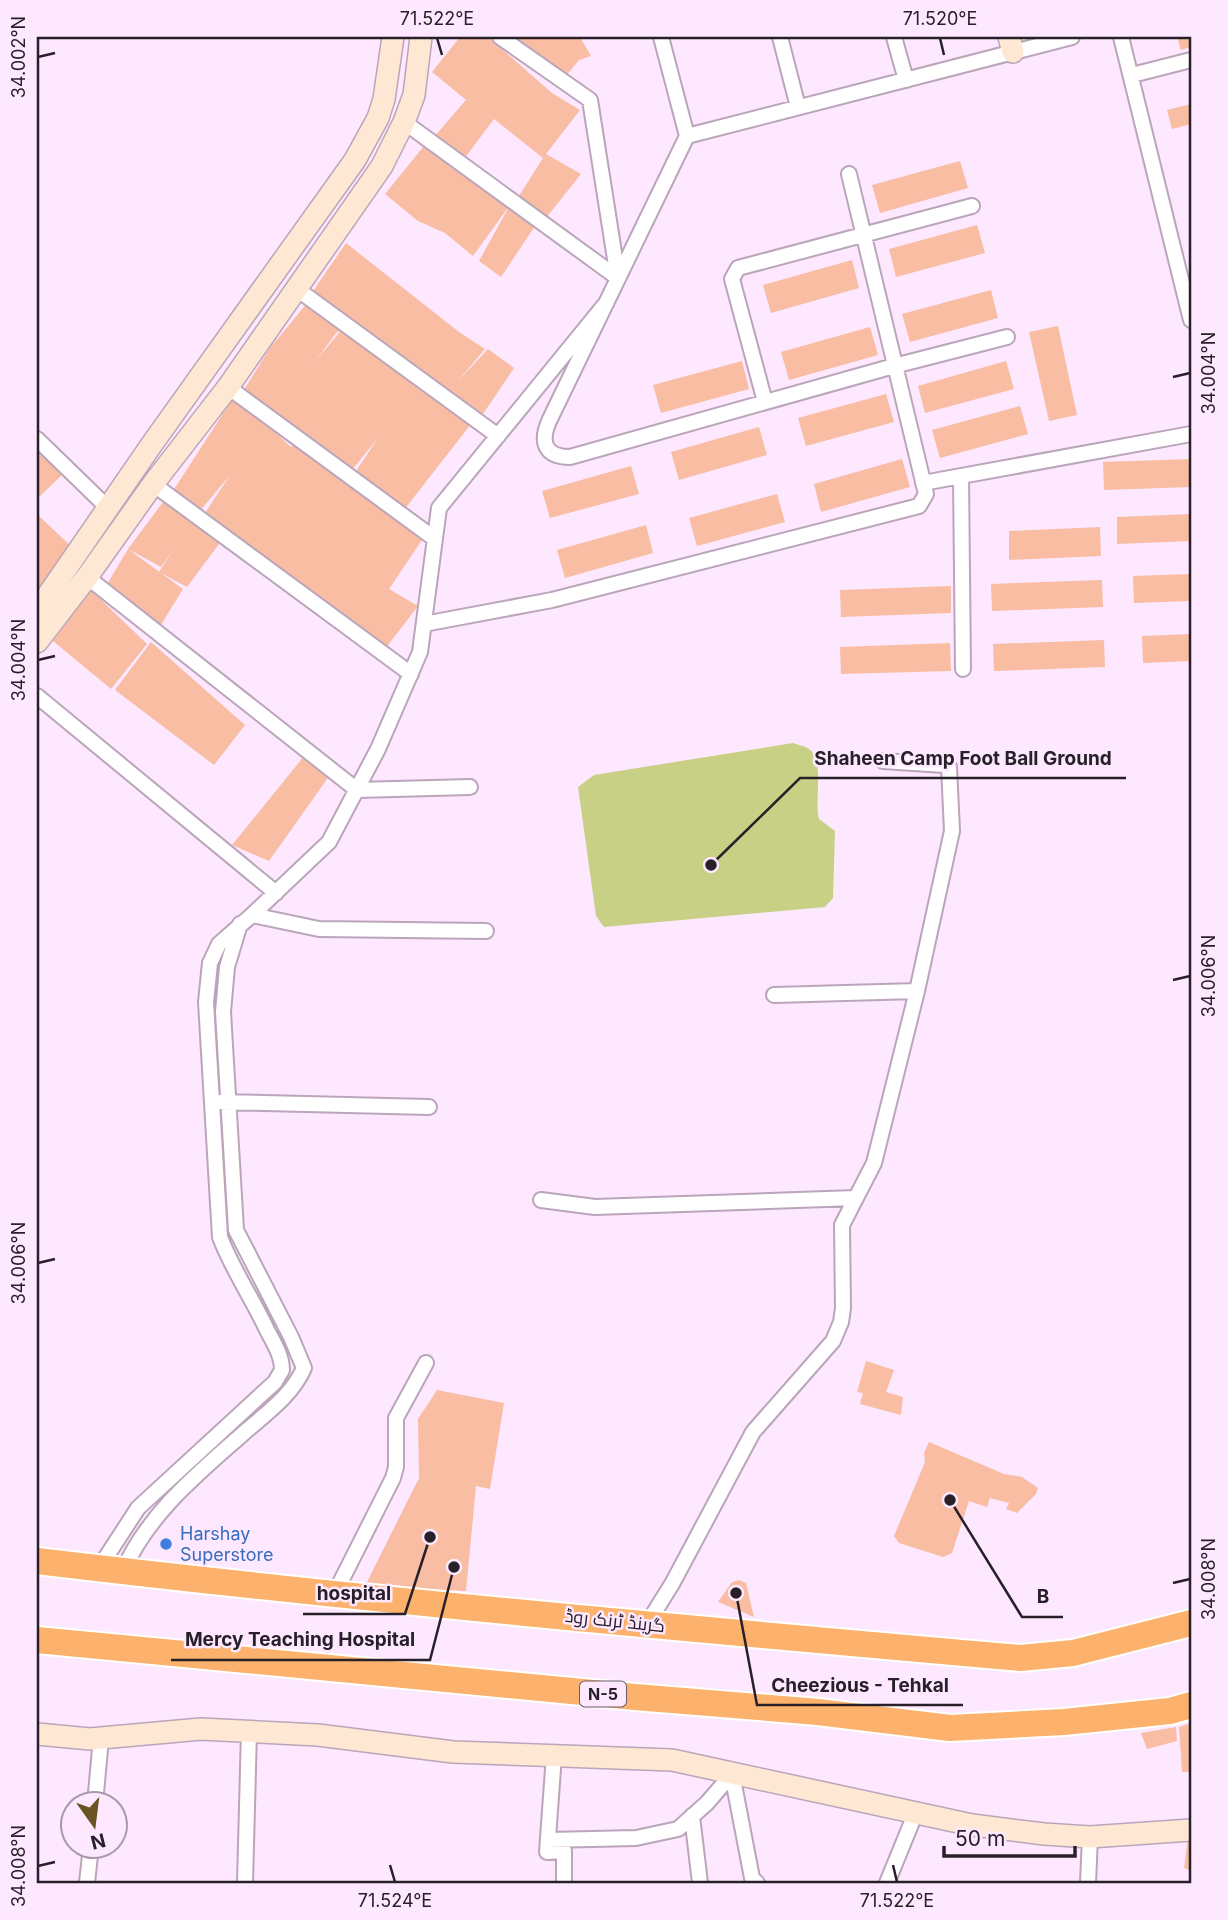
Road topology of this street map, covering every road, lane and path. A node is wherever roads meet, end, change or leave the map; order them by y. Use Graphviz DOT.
graph roads {
  1 [pos="393,37"];
  2 [pos="421,37"];
  3 [pos="500,37"];
  4 [pos="661,37"];
  5 [pos="780,37"];
  6 [pos="894,37"];
  7 [pos="1072,37"];
  8 [pos="1121,37"];
  9 [pos="1011,44"];
  10 [pos="1191,60"];
  11 [pos="1132,75"];
  12 [pos="906,80"];
  13 [pos="798,107"];
  14 [pos="404,122"];
  15 [pos="688,136"];
  16 [pos="849,174"];
  17 [pos="972,206"];
  18 [pos="863,234"];
  19 [pos="618,278"];
  20 [pos="297,289"];
  21 [pos="607,302"];
  22 [pos="1191,320"];
  23 [pos="1007,337"];
  24 [pos="894,366"];
  25 [pos="229,387"];
  26 [pos="765,402"];
  27 [pos="1191,434"];
  28 [pos="498,436"];
  29 [pos="37,439"];
  30 [pos="961,477"];
  31 [pos="923,483"];
  32 [pos="153,484"];
  33 [pos="108,508"];
  34 [pos="435,539"];
  35 [pos="88,577"];
  36 [pos="37,611"];
  37 [pos="424,624"];
  38 [pos="37,642"];
  39 [pos="963,669"];
  40 [pos="411,674"];
  41 [pos="37,696"];
  42 [pos="883,761"];
  43 [pos="470,787"];
  44 [pos="356,790"];
  45 [pos="276,893"];
  46 [pos="247,919"];
  47 [pos="486,931"];
  48 [pos="917,991"];
  49 [pos="774,995"];
  50 [pos="213,1102"];
  51 [pos="229,1102"];
  52 [pos="429,1107"];
  53 [pos="855,1198"];
  54 [pos="541,1200"];
  55 [pos="426,1363"];
  56 [pos="37,1560"];
  57 [pos="111,1570"];
  58 [pos="335,1593"];
  59 [pos="1191,1623"];
  60 [pos="647,1624"];
  61 [pos="37,1640"];
  62 [pos="1191,1705"];
  63 [pos="249,1731"];
  64 [pos="37,1734"];
  65 [pos="100,1738"];
  66 [pos="554,1755"];
  67 [pos="732,1774"];
  68 [pos="95,1790"];
  69 [pos="916,1812"];
  70 [pos="692,1816"];
  71 [pos="1191,1830"];
  72 [pos="1090,1836"];
  73 [pos="548,1840"];
  74 [pos="90,1860"];
  75 [pos="88,1883"];
  76 [pos="244,1883"];
  77 [pos="564,1883"];
  78 [pos="700,1883"];
  79 [pos="757,1883"];
  80 [pos="887,1883"];
  81 [pos="1088,1883"];
  1 -- 33 [label="street"];
  2 -- 14 [label="street"];
  3 -- 19 [label="street"];
  4 -- 15 [label="street"];
  5 -- 13 [label="street"];
  6 -- 12 [label="street"];
  7 -- 9 [label="street"];
  8 -- 11 [label="street"];
  9 -- 12 [label="street"];
  10 -- 11 [label="street"];
  11 -- 22 [label="street"];
  12 -- 13 [label="street"];
  13 -- 15 [label="street"];
  14 -- 19 [label="street"];
  14 -- 20 [label="street"];
  15 -- 19 [label="street"];
  16 -- 18 [label="street"];
  17 -- 18 [label="street"];
  18 -- 24 [label="street"];
  18 -- 26 [label="street"];
  19 -- 21 [label="street"];
  20 -- 25 [label="street"];
  20 -- 28 [label="street"];
  21 -- 26 [label="street"];
  21 -- 28 [label="street"];
  23 -- 24 [label="street"];
  24 -- 26 [label="street"];
  24 -- 31 [label="street"];
  25 -- 32 [label="street"];
  25 -- 34 [label="street"];
  27 -- 30 [label="street"];
  28 -- 34 [label="street"];
  29 -- 33 [label="street"];
  30 -- 31 [label="street"];
  30 -- 39 [label="street"];
  31 -- 37 [label="street"];
  32 -- 35 [label="street"];
  32 -- 40 [label="street"];
  33 -- 36 [label="street"];
  34 -- 37 [label="street"];
  35 -- 38 [label="street"];
  35 -- 44 [label="street"];
  37 -- 40 [label="street"];
  40 -- 44 [label="street"];
  41 -- 45 [label="street"];
  42 -- 48 [label="street"];
  43 -- 44 [label="street"];
  44 -- 45 [label="street"];
  45 -- 46 [label="street"];
  46 -- 47 [label="street"];
  46 -- 50 [label="street"];
  46 -- 51 [label="street"];
  48 -- 49 [label="street"];
  48 -- 53 [label="street"];
  50 -- 51 [label="street"];
  50 -- 57 [label="street"];
  51 -- 52 [label="street"];
  51 -- 57 [label="street"];
  53 -- 54 [label="street"];
  53 -- 60 [label="street"];
  55 -- 58 [label="street"];
  56 -- 57 [label="highway, گرینڈ ٹرنک روڈ"];
  57 -- 58 [label="highway, گرینڈ ٹرنک روڈ"];
  58 -- 60 [label="highway, گرینڈ ٹرنک روڈ"];
  59 -- 60 [label="highway, گرینڈ ٹرنک روڈ"];
  61 -- 62 [label="highway, N-5"];
  63 -- 65 [label="street"];
  63 -- 66 [label="street"];
  63 -- 76 [label="street"];
  64 -- 65 [label="street"];
  65 -- 68 [label="street"];
  66 -- 67 [label="street"];
  66 -- 73 [label="street"];
  67 -- 69 [label="street"];
  67 -- 70 [label="street"];
  67 -- 79 [label="street"];
  69 -- 72 [label="street"];
  69 -- 80 [label="street"];
  70 -- 73 [label="street"];
  70 -- 78 [label="street"];
  71 -- 72 [label="street"];
  72 -- 81 [label="street"];
  73 -- 77 [label="street"];
  74 -- 75 [label="street"];
}
